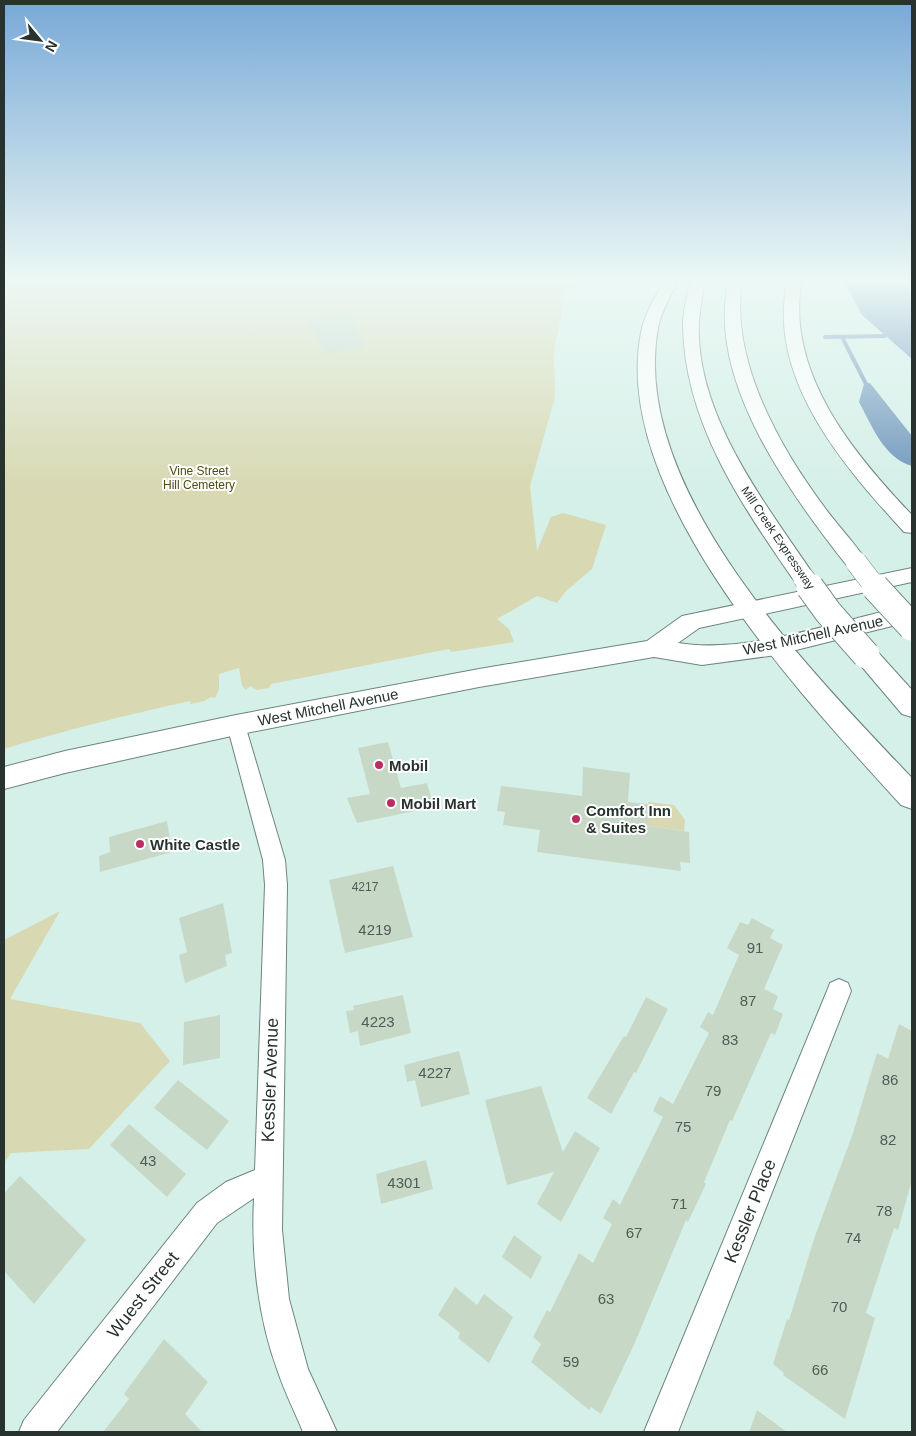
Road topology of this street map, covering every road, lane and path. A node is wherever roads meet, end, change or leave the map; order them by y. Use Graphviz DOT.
graph roads {
  1 [pos="647,350"];
  2 [pos="693,350"];
  3 [pos="739,350"];
  4 [pos="795,350"];
  5 [pos="912,527"];
  6 [pos="912,575"];
  7 [pos="751,610"];
  8 [pos="912,613"];
  9 [pos="912,627"];
  10 [pos="776,646"];
  11 [pos="654,648"];
  12 [pos="912,707"];
  13 [pos="236,725"];
  14 [pos="4,778"];
  15 [pos="912,797"];
  16 [pos="839,991"];
  17 [pos="268,1181"];
  18 [pos="36,1432"];
  19 [pos="320,1432"];
  20 [pos="661,1432"];
  1 -- 7 [label="main road"];
  2 -- 12 [label="main road, Mill Creek Expressway, bridge"];
  3 -- 9 [label="main road, bridge"];
  4 -- 5 [label="main road"];
  6 -- 7 [label="main road, West Mitchell Avenue"];
  7 -- 10 [label="main road"];
  7 -- 11 [label="main road, West Mitchell Avenue"];
  8 -- 10 [label="main road, West Mitchell Avenue"];
  10 -- 11 [label="main road, West Mitchell Avenue"];
  10 -- 15 [label="main road"];
  11 -- 13 [label="main road, West Mitchell Avenue"];
  13 -- 14 [label="main road, West Mitchell Avenue"];
  13 -- 17 [label="street, Kessler Avenue"];
  16 -- 20 [label="street, Kessler Place"];
  17 -- 18 [label="street, Wuest Street"];
  17 -- 19 [label="street, Kessler Avenue"];
}
